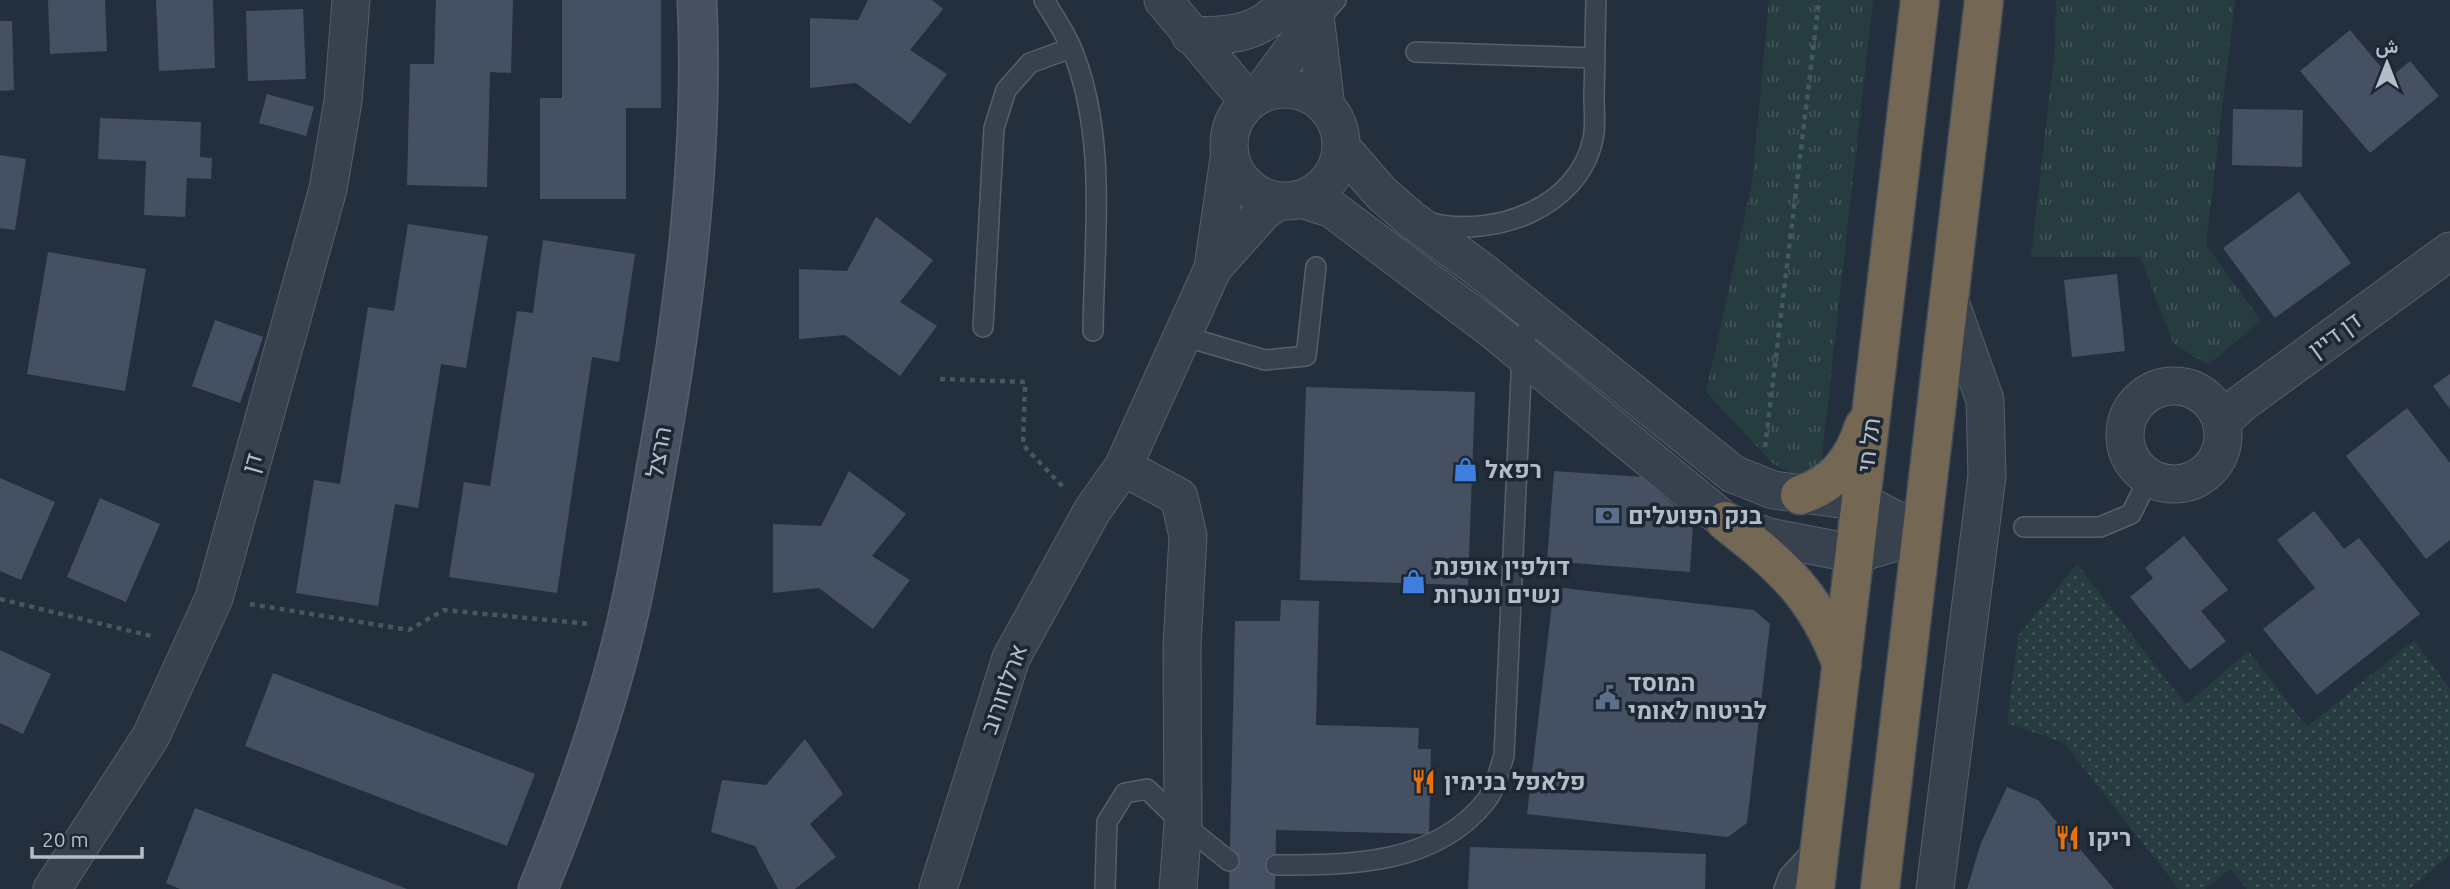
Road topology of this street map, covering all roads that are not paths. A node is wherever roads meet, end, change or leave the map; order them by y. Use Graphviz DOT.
graph roads {
  1 [pos="351,0"];
  2 [pos="697,0"];
  3 [pos="1044,0"];
  4 [pos="1163,0"];
  5 [pos="1596,0"];
  6 [pos="1920,0"];
  7 [pos="1984,0"];
  8 [pos="1313,4"];
  9 [pos="1190,35"];
  10 [pos="1071,48"];
  11 [pos="1416,52"];
  12 [pos="1595,58"];
  13 [pos="1326,107"];
  14 [pos="1243,119"];
  15 [pos="1342,148"];
  16 [pos="1290,200"];
  17 [pos="1411,219"];
  18 [pos="2450,251"];
  19 [pos="1316,267"];
  20 [pos="1213,268"];
  21 [pos="1950,302"];
  22 [pos="1532,312"];
  23 [pos="983,327"];
  24 [pos="1093,331"];
  25 [pos="1183,336"];
  26 [pos="1522,354"];
  27 [pos="1875,394"];
  28 [pos="2221,422"];
  29 [pos="1123,467"];
  30 [pos="2149,478"];
  31 [pos="1800,495"];
  32 [pos="1862,502"];
  33 [pos="1725,521"];
  34 [pos="2024,527"];
  35 [pos="1922,534"];
  36 [pos="1856,554"];
  37 [pos="1842,667"];
  38 [pos="1182,824"];
  39 [pos="1821,842"];
  40 [pos="1230,861"];
  41 [pos="1276,865"];
  42 [pos="52,889"];
  43 [pos="538,889"];
  44 [pos="938,889"];
  45 [pos="1105,889"];
  46 [pos="1178,889"];
  47 [pos="1784,889"];
  48 [pos="1815,889"];
  49 [pos="1880,889"];
  50 [pos="1935,889"];
  1 -- 42 [label="street, דן"];
  2 -- 43 [label="street, הרצל"];
  3 -- 10 [label="lane"];
  4 -- 9 [label="street"];
  5 -- 12 [label="lane"];
  6 -- 27 [label="highway, תל חי"];
  7 -- 21 [label="highway"];
  8 -- 9 [label="street"];
  8 -- 13 [label="street"];
  8 -- 14 [label="street, ארלוזורוב"];
  9 -- 14 [label="street"];
  10 -- 23 [label="lane"];
  10 -- 24 [label="lane"];
  11 -- 12 [label="lane"];
  12 -- 17 [label="lane"];
  13 -- 14 [label="street"];
  13 -- 15 [label="street"];
  14 -- 16 [label="street"];
  14 -- 20 [label="street, ארלוזורוב"];
  15 -- 16 [label="street"];
  15 -- 17 [label="street"];
  16 -- 20 [label="street, ארלוזורוב"];
  16 -- 26 [label="street"];
  17 -- 22 [label="street"];
  18 -- 28 [label="street, דן דיין"];
  19 -- 25 [label="lane"];
  20 -- 25 [label="street, ארלוזורוב"];
  21 -- 35 [label="highway"];
  21 -- 50 [label="street"];
  22 -- 26 [label="lane"];
  22 -- 31 [label="street"];
  25 -- 29 [label="street, ארלוזורוב"];
  26 -- 33 [label="street"];
  26 -- 41 [label="lane"];
  27 -- 31 [label="highway"];
  27 -- 32 [label="highway, תל חי"];
  28 -- 30 [label="street"];
  28 -- 30 [label="street"];
  29 -- 38 [label="street"];
  29 -- 44 [label="street, ארלוזורוב"];
  30 -- 34 [label="lane"];
  31 -- 32 [label="street"];
  32 -- 35 [label="street"];
  32 -- 36 [label="highway, תל חי"];
  33 -- 36 [label="street"];
  33 -- 37 [label="highway"];
  35 -- 36 [label="street"];
  35 -- 49 [label="highway"];
  36 -- 37 [label="highway, תל חי"];
  37 -- 39 [label="highway, תל חי"];
  38 -- 40 [label="lane"];
  38 -- 45 [label="lane"];
  38 -- 46 [label="street"];
  39 -- 47 [label="lane"];
  39 -- 48 [label="highway, תל חי"];
}
